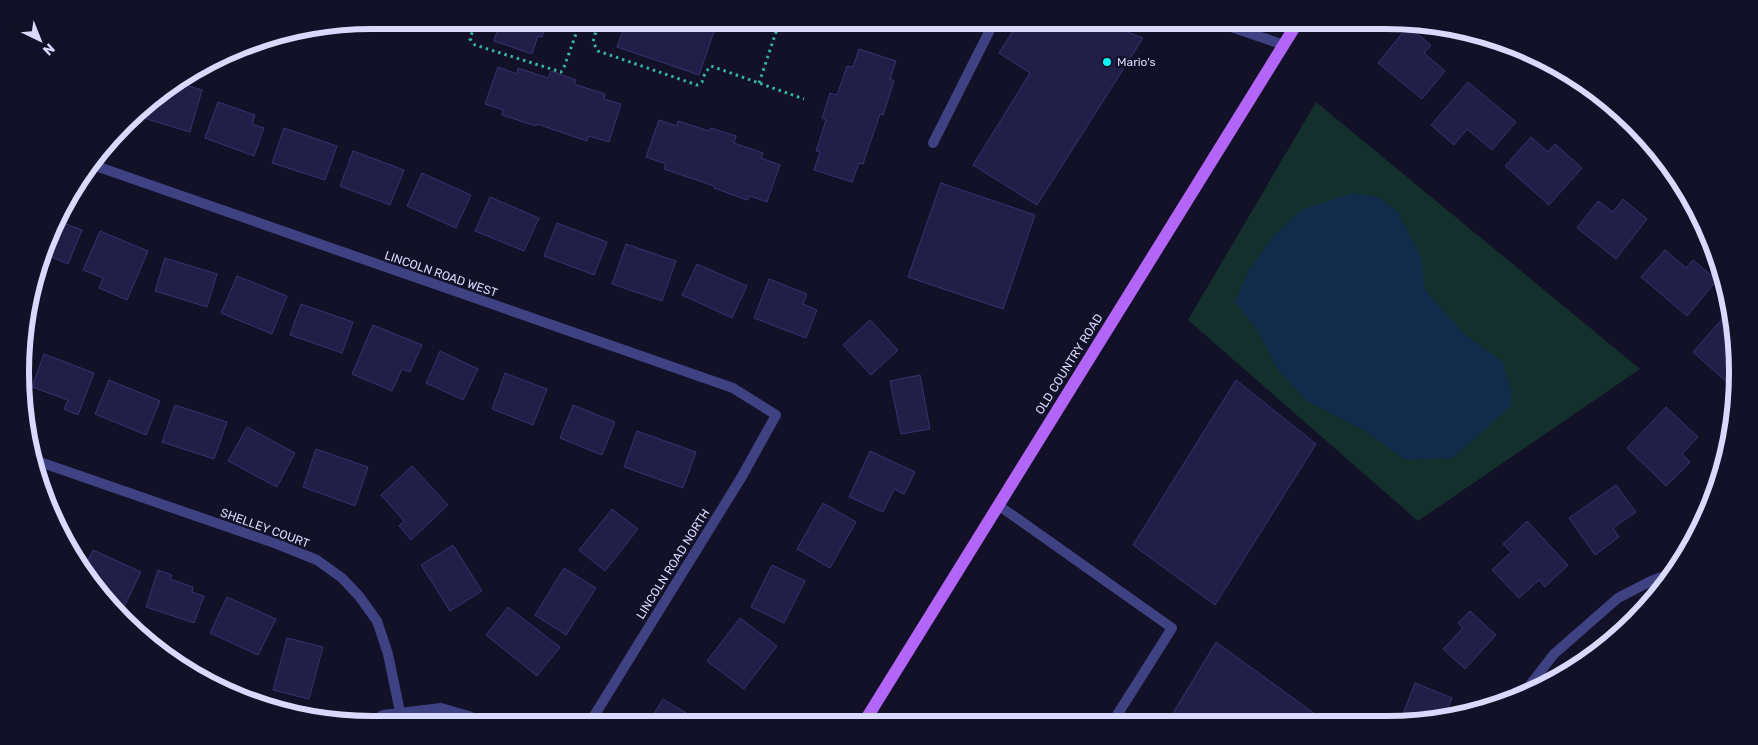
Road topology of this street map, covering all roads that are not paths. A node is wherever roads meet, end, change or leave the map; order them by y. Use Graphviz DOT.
graph roads {
  1 [pos="990,29"];
  2 [pos="1237,29"];
  3 [pos="1294,29"];
  4 [pos="1284,45"];
  5 [pos="932,143"];
  6 [pos="98,167"];
  7 [pos="776,415"];
  8 [pos="40,462"];
  9 [pos="998,505"];
  10 [pos="1661,577"];
  11 [pos="1531,684"];
  12 [pos="400,712"];
  13 [pos="381,716"];
  14 [pos="469,716"];
  15 [pos="594,716"];
  16 [pos="868,716"];
  17 [pos="1116,716"];
  1 -- 5 [label="street"];
  2 -- 4 [label="street"];
  3 -- 4 [label="main road, OLD COUNTRY ROAD"];
  4 -- 9 [label="main road, OLD COUNTRY ROAD"];
  6 -- 7 [label="street, LINCOLN ROAD WEST"];
  7 -- 15 [label="street, LINCOLN ROAD NORTH"];
  8 -- 12 [label="street, SHELLEY COURT"];
  9 -- 16 [label="main road, OLD COUNTRY ROAD"];
  9 -- 17 [label="street"];
  10 -- 11 [label="street"];
  12 -- 13 [label="street"];
  12 -- 14 [label="street"];
}
